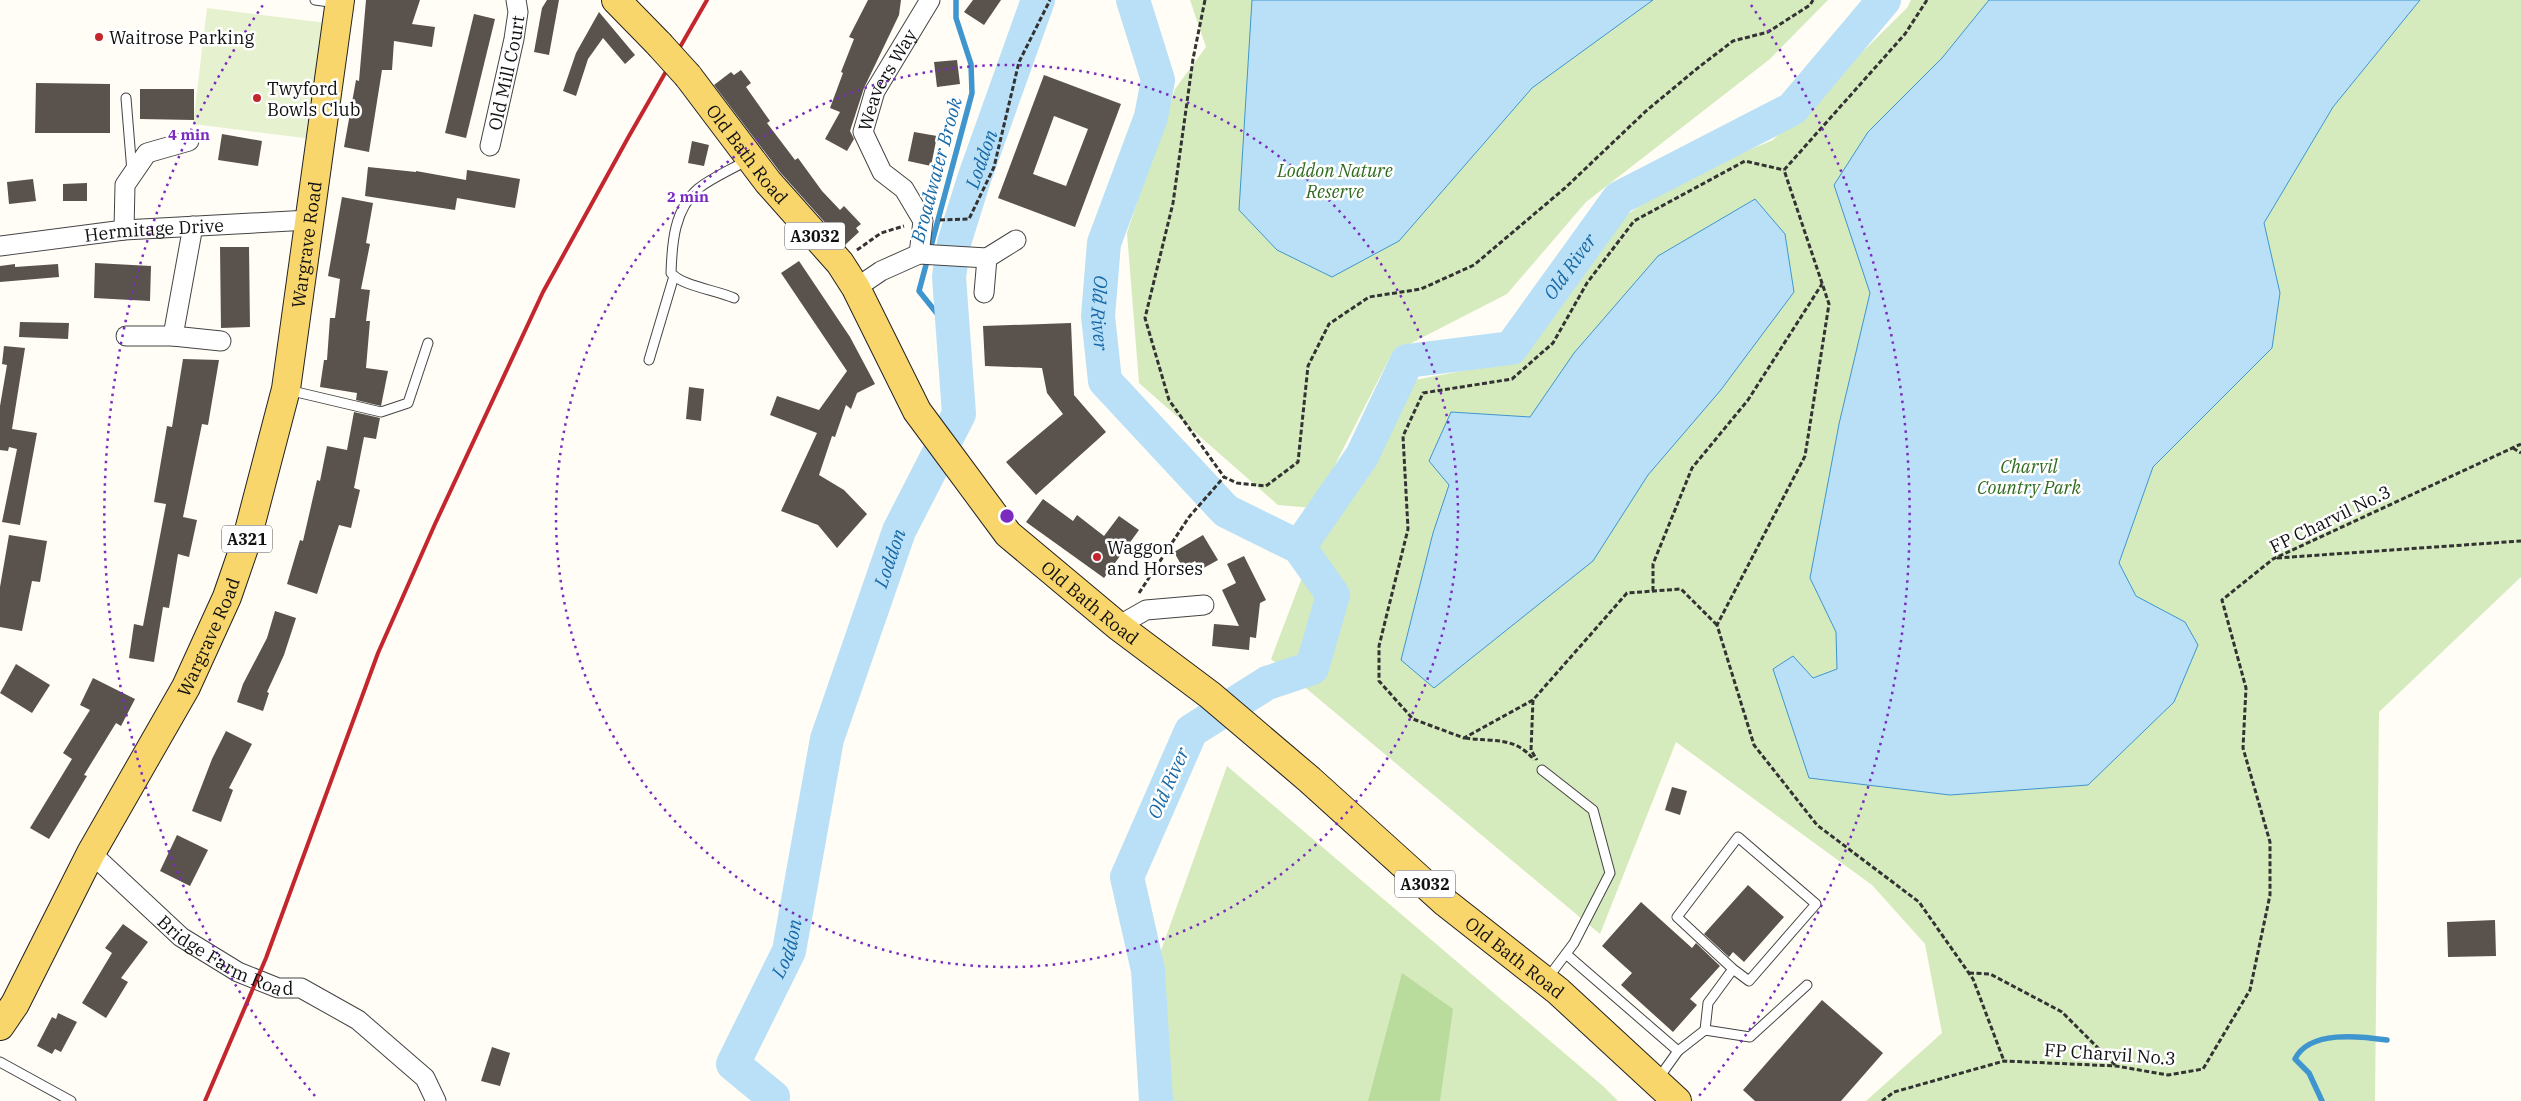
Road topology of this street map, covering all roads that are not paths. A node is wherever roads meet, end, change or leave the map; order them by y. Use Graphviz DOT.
graph roads {
  1 [pos="516,0"];
  2 [pos="616,0"];
  3 [pos="930,0"];
  4 [pos="331,1"];
  5 [pos="126,98"];
  6 [pos="189,142"];
  7 [pos="490,146"];
  8 [pos="751,158"];
  9 [pos="132,175"];
  10 [pos="309,220"];
  11 [pos="193,226"];
  12 [pos="124,230"];
  13 [pos="1016,240"];
  14 [pos="0,246"];
  15 [pos="921,254"];
  16 [pos="980,257"];
  17 [pos="674,276"];
  18 [pos="856,288"];
  19 [pos="984,293"];
  20 [pos="734,298"];
  21 [pos="126,336"];
  22 [pos="173,336"];
  23 [pos="221,341"];
  24 [pos="428,343"];
  25 [pos="649,360"];
  26 [pos="286,389"];
  27 [pos="1204,606"];
  28 [pos="1118,626"];
  29 [pos="1542,770"];
  30 [pos="91,853"];
  31 [pos="1566,954"];
  32 [pos="1733,969"];
  33 [pos="1545,981"];
  34 [pos="1807,985"];
  35 [pos="0,1026"];
  36 [pos="1705,1030"];
  37 [pos="1678,1051"];
  38 [pos="0,1062"];
  39 [pos="1656,1081"];
  40 [pos="71,1101"];
  41 [pos="436,1101"];
  42 [pos="1677,1101"];
  1 -- 7 [label="street, Old Mill Court"];
  2 -- 8 [label="main road, Old Bath Road / A3032, bridge"];
  3 -- 15 [label="street, Weavers Way"];
  4 -- 10 [label="main road, Wargrave Road / A321"];
  5 -- 9 [label="lane"];
  6 -- 9 [label="street"];
  8 -- 17 [label="lane"];
  8 -- 18 [label="main road, Old Bath Road / A3032"];
  9 -- 12 [label="street"];
  10 -- 11 [label="street, Hermitage Drive"];
  10 -- 26 [label="main road, Wargrave Road / A321"];
  11 -- 12 [label="street, Hermitage Drive"];
  11 -- 22 [label="street"];
  12 -- 14 [label="street, Hermitage Drive"];
  13 -- 16 [label="street"];
  15 -- 16 [label="street"];
  15 -- 18 [label="street"];
  16 -- 19 [label="street"];
  17 -- 20 [label="lane"];
  17 -- 25 [label="lane"];
  18 -- 28 [label="main road, Old Bath Road / A3032"];
  21 -- 22 [label="street"];
  22 -- 23 [label="street"];
  24 -- 26 [label="lane"];
  26 -- 30 [label="main road, Wargrave Road / A321"];
  27 -- 28 [label="street"];
  28 -- 33 [label="main road, Old Bath Road / A3032"];
  29 -- 31 [label="lane"];
  30 -- 35 [label="main road, Wargrave Road / A321"];
  30 -- 41 [label="street, Bridge Farm Road"];
  31 -- 33 [label="lane"];
  31 -- 37 [label="lane"];
  32 -- 32 [label="lane"];
  32 -- 36 [label="lane"];
  33 -- 39 [label="main road, Old Bath Road / A3032"];
  34 -- 36 [label="lane"];
  36 -- 37 [label="lane"];
  37 -- 39 [label="lane"];
  38 -- 40 [label="lane"];
  39 -- 42 [label="main road, Old Bath Road / A3032"];
}
